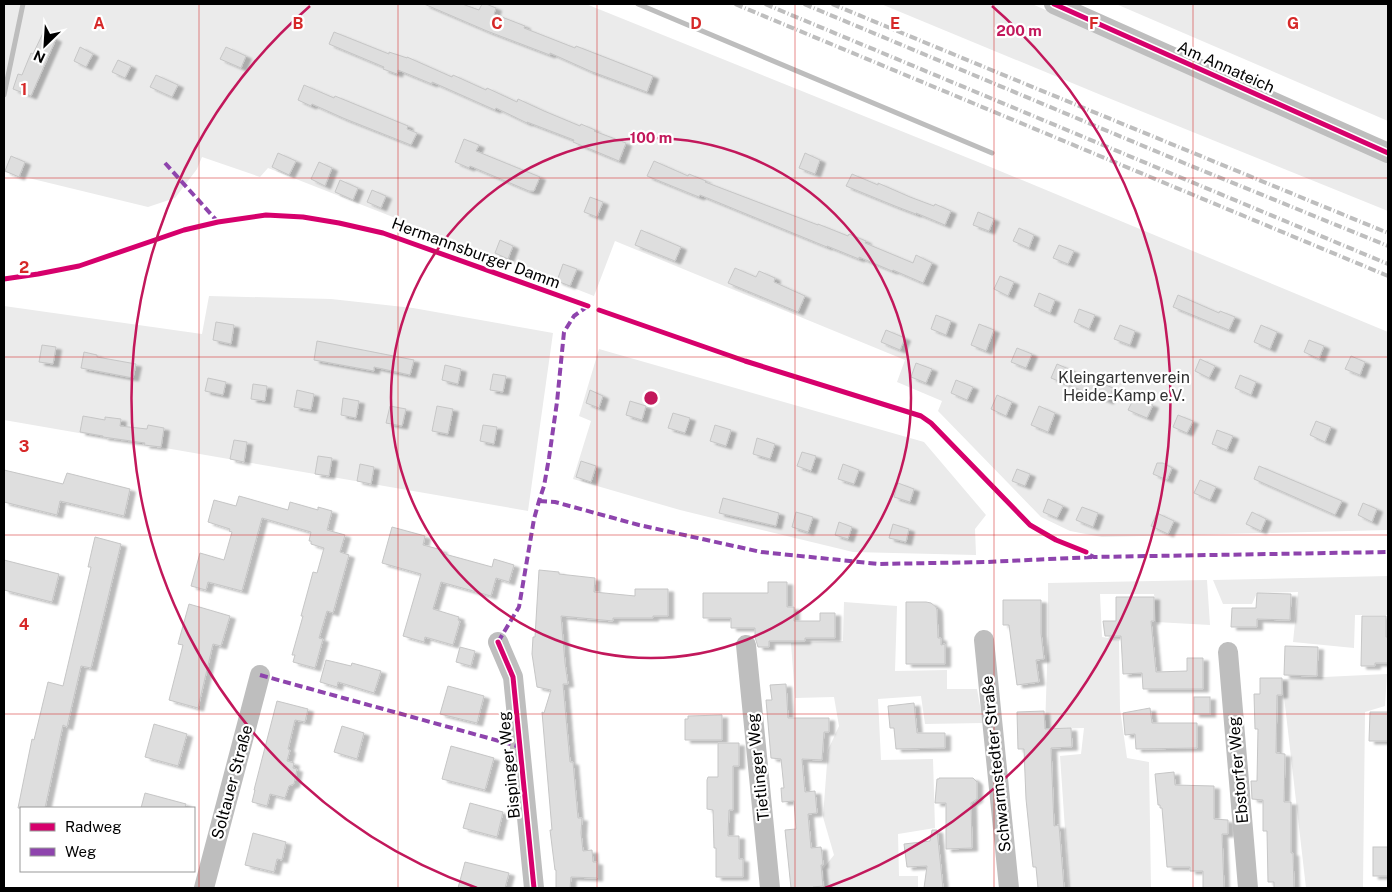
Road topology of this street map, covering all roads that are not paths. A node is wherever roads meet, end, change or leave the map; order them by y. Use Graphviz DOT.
graph roads {
  1 [pos="1054,4"];
  2 [pos="1388,153"];
  3 [pos="984,640"];
  4 [pos="498,642"];
  5 [pos="746,645"];
  6 [pos="1228,652"];
  7 [pos="260,675"];
  8 [pos="204,888"];
  9 [pos="534,888"];
  10 [pos="770,888"];
  11 [pos="1009,888"];
  12 [pos="1248,888"];
  1 -- 2 [label="street, Am Annateich"];
  3 -- 11 [label="street, Schwarmstedter Straße"];
  4 -- 9 [label="street, Bispinger Weg"];
  5 -- 10 [label="street, Tietlinger Weg"];
  6 -- 12 [label="street, Ebstorfer Weg"];
  7 -- 8 [label="street, Soltauer Straße"];
}
